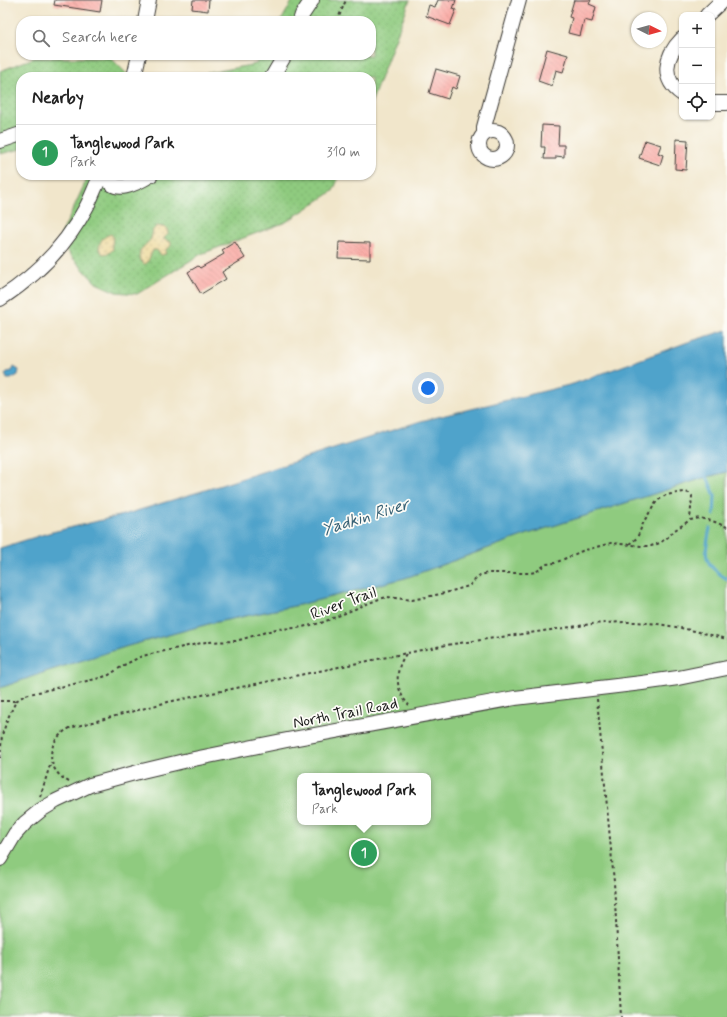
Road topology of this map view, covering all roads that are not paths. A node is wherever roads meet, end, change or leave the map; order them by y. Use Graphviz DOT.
graph roads {
  1 [pos="149,0"];
  2 [pos="312,0"];
  3 [pos="519,0"];
  4 [pos="724,0"];
  5 [pos="710,12"];
  6 [pos="146,16"];
  7 [pos="302,16"];
  8 [pos="679,43"];
  9 [pos="139,60"];
  10 [pos="282,60"];
  11 [pos="135,72"];
  12 [pos="275,72"];
  13 [pos="679,91"];
  14 [pos="715,103"];
  15 [pos="727,103"];
  16 [pos="484,134"];
  17 [pos="16,136"];
  18 [pos="0,141"];
  19 [pos="99,180"];
  20 [pos="107,180"];
  21 [pos="141,180"];
  22 [pos="0,299"];
  23 [pos="727,668"];
  24 [pos="0,859"];
  1 -- 6 [label="street"];
  2 -- 7 [label="street"];
  3 -- 16 [label="street"];
  4 -- 5 [label="street"];
  8 -- 13 [label="street"];
  9 -- 11 [label="street"];
  10 -- 12 [label="street"];
  14 -- 15 [label="street"];
  17 -- 18 [label="street"];
  19 -- 22 [label="street"];
  20 -- 21 [label="street"];
  23 -- 24 [label="street, North Trail Road"];
}
